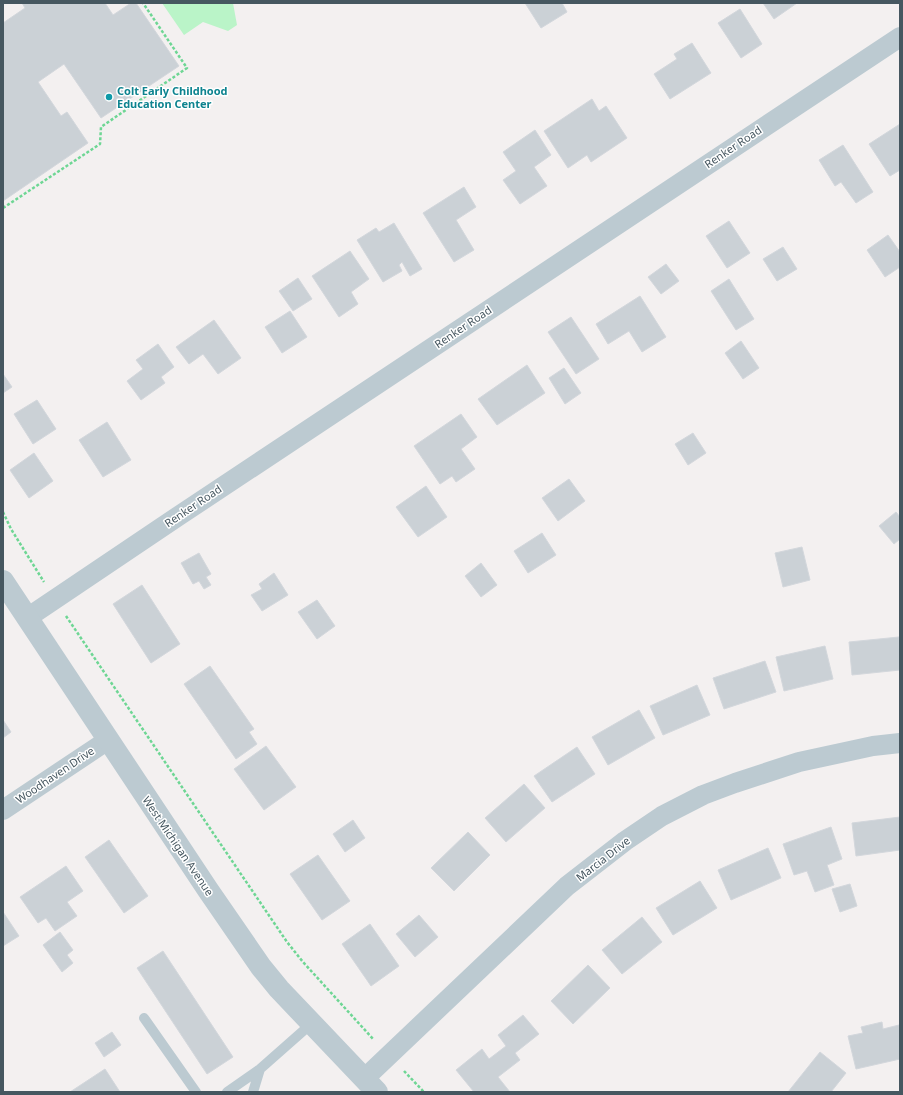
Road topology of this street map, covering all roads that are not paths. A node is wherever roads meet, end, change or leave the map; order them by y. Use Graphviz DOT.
graph roads {
  1 [pos="900,37"];
  2 [pos="3,581"];
  3 [pos="27,618"];
  4 [pos="108,740"];
  5 [pos="900,743"];
  6 [pos="3,810"];
  7 [pos="144,1018"];
  8 [pos="312,1024"];
  9 [pos="260,1069"];
  10 [pos="371,1085"];
  11 [pos="196,1092"];
  12 [pos="227,1092"];
  13 [pos="254,1092"];
  1 -- 3 [label="street, Renker Road"];
  2 -- 3 [label="street, West Michigan Avenue"];
  3 -- 4 [label="street, West Michigan Avenue"];
  4 -- 6 [label="street, Woodhaven Drive"];
  4 -- 8 [label="street, West Michigan Avenue"];
  5 -- 10 [label="street, Marcia Drive"];
  7 -- 11 [label="lane"];
  8 -- 9 [label="lane"];
  8 -- 10 [label="street, West Michigan Avenue"];
  9 -- 12 [label="lane"];
  9 -- 13 [label="lane"];
}
